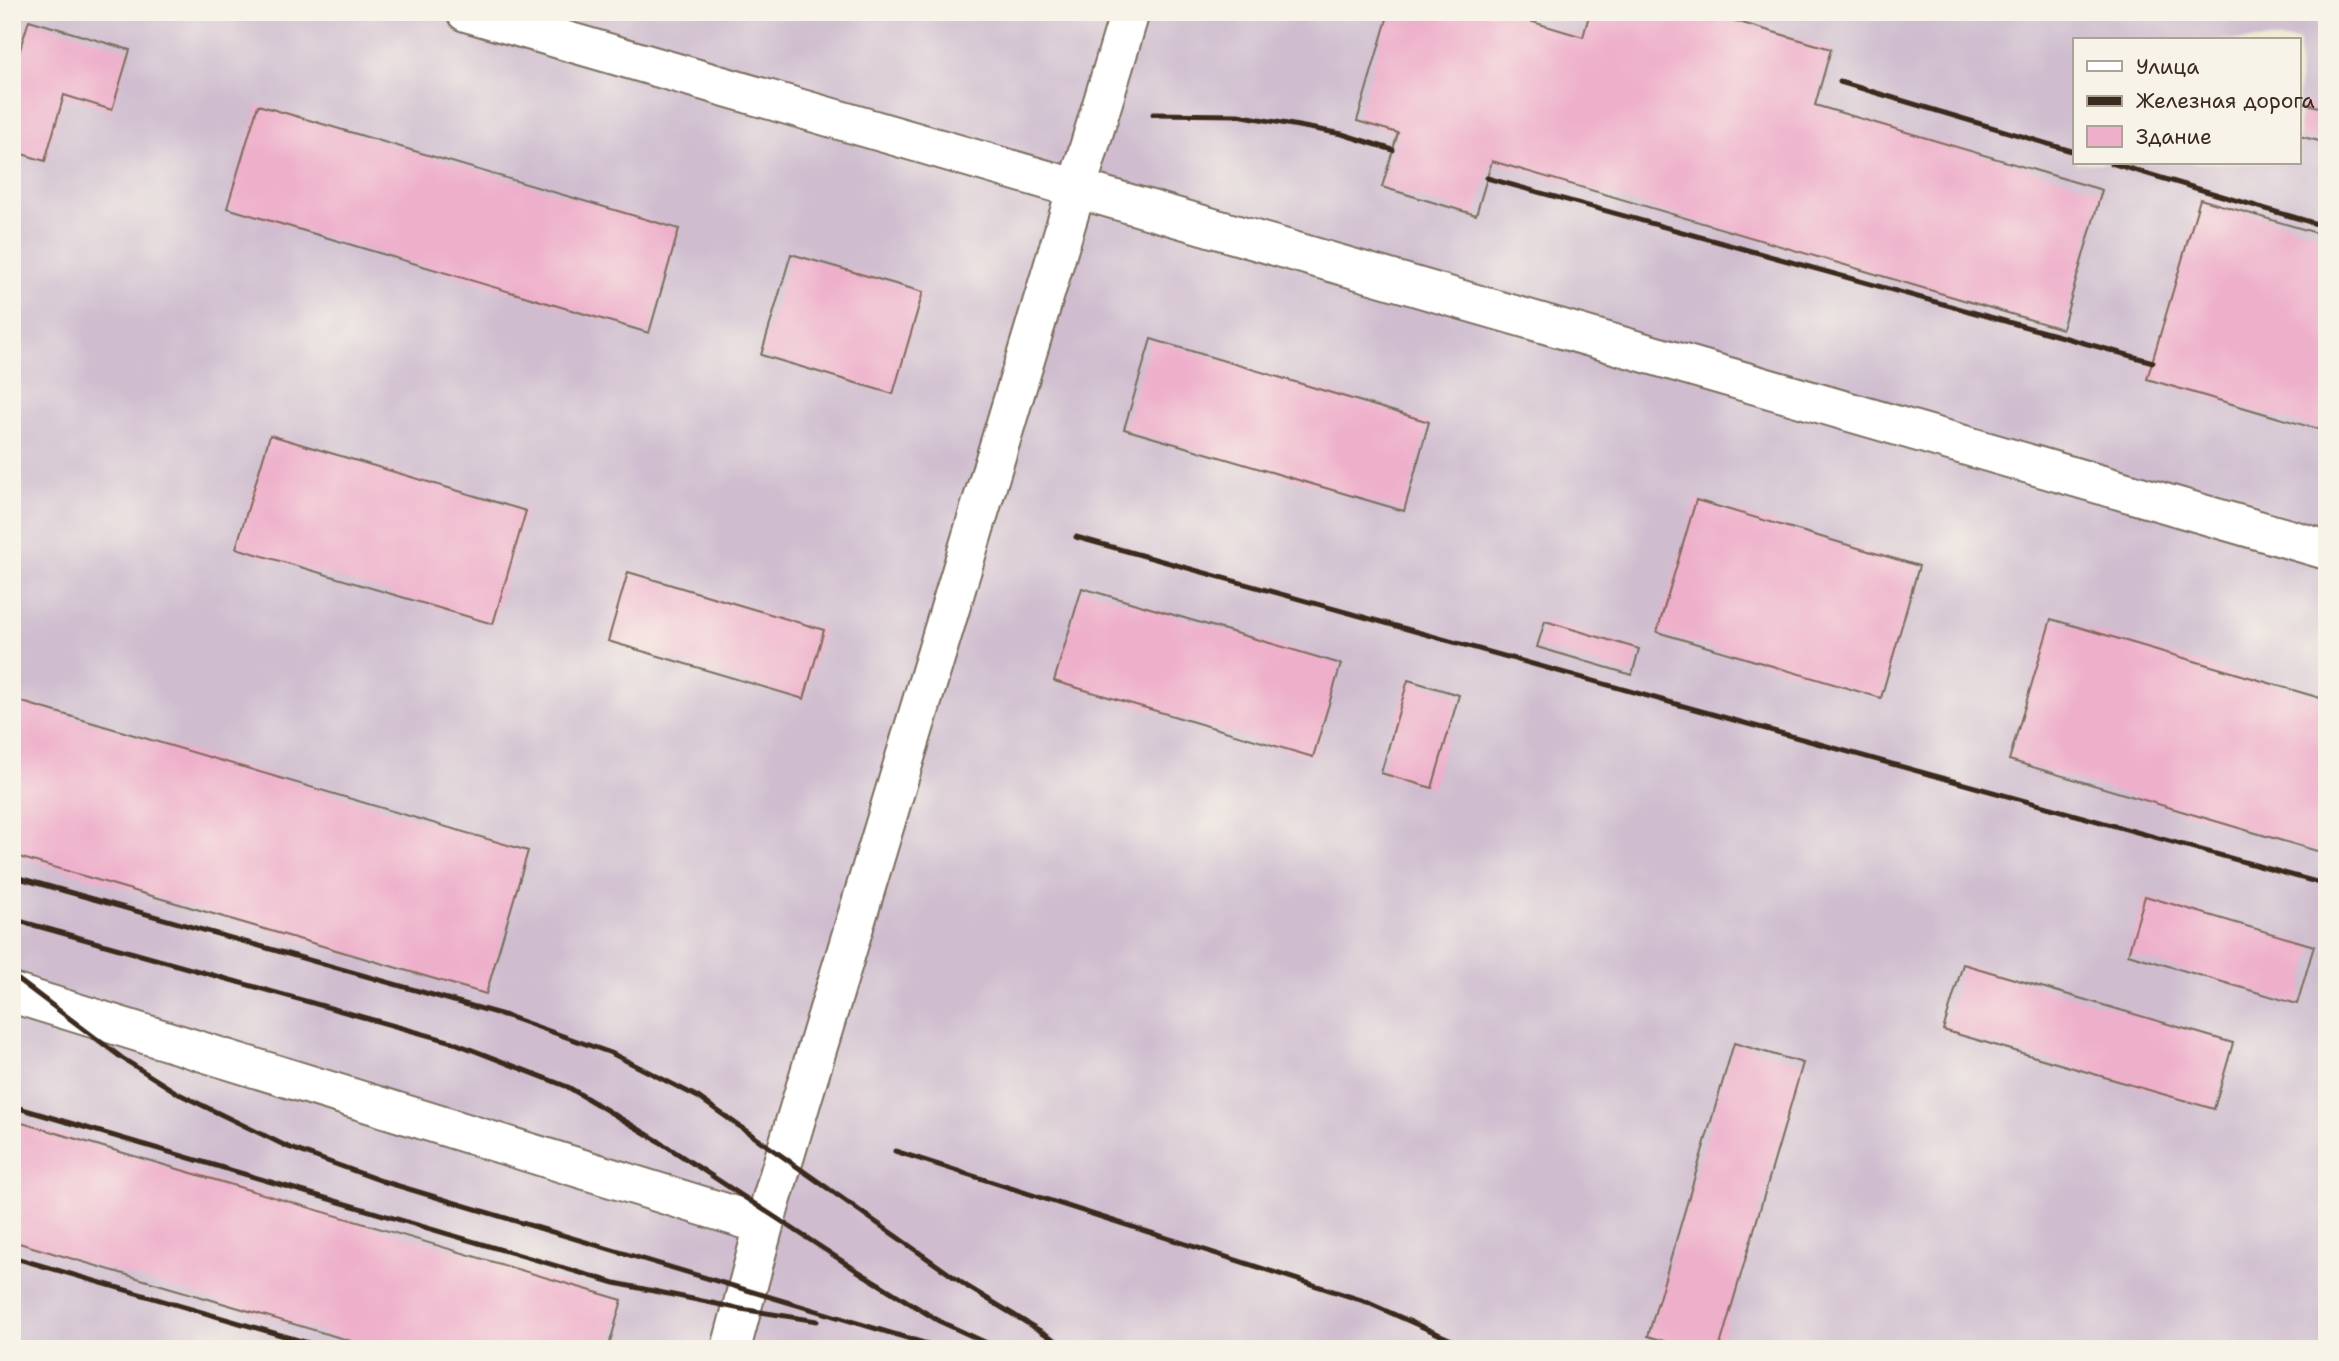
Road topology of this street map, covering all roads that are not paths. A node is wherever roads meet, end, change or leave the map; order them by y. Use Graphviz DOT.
graph roads {
  1 [pos="466,12"];
  2 [pos="1130,12"];
  3 [pos="1078,191"];
  4 [pos="2327,550"];
  5 [pos="12,993"];
  6 [pos="764,1225"];
  7 [pos="731,1349"];
  1 -- 3 [label="lane"];
  2 -- 3 [label="lane"];
  3 -- 4 [label="lane"];
  3 -- 6 [label="lane"];
  5 -- 6 [label="lane"];
  6 -- 7 [label="lane"];
}
